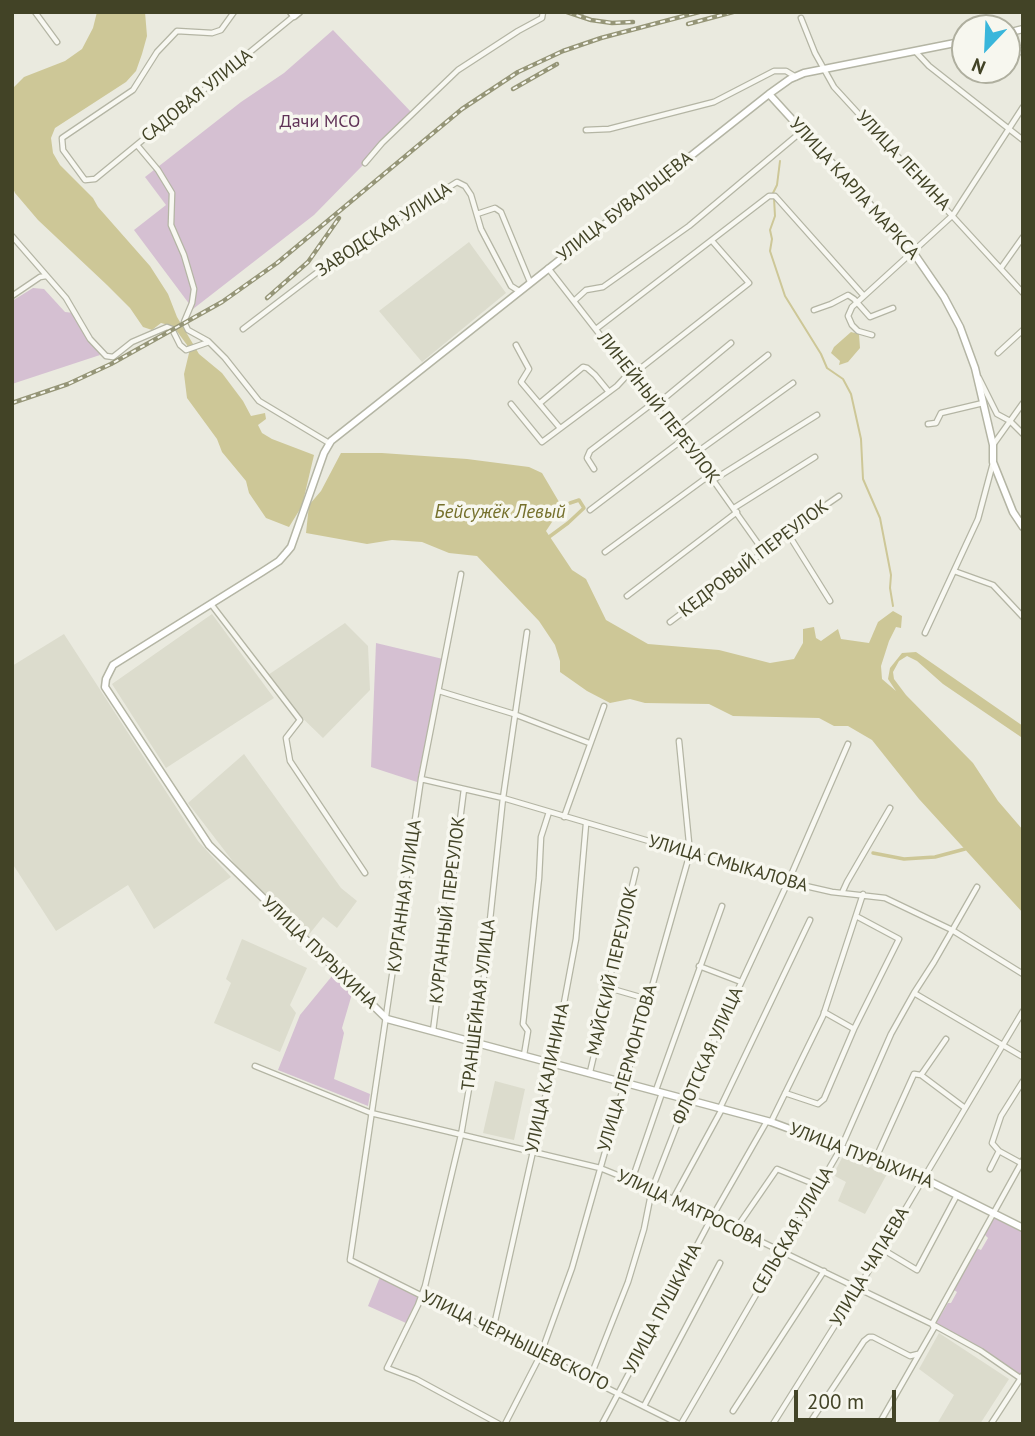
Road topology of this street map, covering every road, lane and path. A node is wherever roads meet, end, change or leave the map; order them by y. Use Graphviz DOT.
graph roads {
  1 [pos="35,12"];
  2 [pos="234,12"];
  3 [pos="295,14"];
  4 [pos="543,15"];
  5 [pos="801,18"];
  6 [pos="57,42"];
  7 [pos="951,44"];
  8 [pos="915,50"];
  9 [pos="823,69"];
  10 [pos="796,77"];
  11 [pos="769,94"];
  12 [pos="1023,107"];
  13 [pos="1008,128"];
  14 [pos="586,130"];
  15 [pos="801,132"];
  16 [pos="1023,140"];
  17 [pos="137,145"];
  18 [pos="365,163"];
  19 [pos="477,214"];
  20 [pos="953,215"];
  21 [pos="12,236"];
  22 [pos="1023,237"];
  23 [pos="713,242"];
  24 [pos="913,252"];
  25 [pos="548,268"];
  26 [pos="1001,268"];
  27 [pos="46,276"];
  28 [pos="530,282"];
  29 [pos="519,291"];
  30 [pos="1023,293"];
  31 [pos="12,296"];
  32 [pos="864,296"];
  33 [pos="574,301"];
  34 [pos="857,302"];
  35 [pos="893,308"];
  36 [pos="814,310"];
  37 [pos="243,328"];
  38 [pos="596,329"];
  39 [pos="1023,330"];
  40 [pos="872,335"];
  41 [pos="209,342"];
  42 [pos="731,343"];
  43 [pos="516,345"];
  44 [pos="998,353"];
  45 [pos="768,355"];
  46 [pos="975,368"];
  47 [pos="631,373"];
  48 [pos="793,383"];
  49 [pos="609,392"];
  50 [pos="540,402"];
  51 [pos="983,403"];
  52 [pos="1023,403"];
  53 [pos="511,404"];
  54 [pos="654,405"];
  55 [pos="817,415"];
  56 [pos="1010,421"];
  57 [pos="928,424"];
  58 [pos="560,428"];
  59 [pos="674,430"];
  60 [pos="1023,434"];
  61 [pos="681,441"];
  62 [pos="330,444"];
  63 [pos="993,445"];
  64 [pos="324,453"];
  65 [pos="694,455"];
  66 [pos="815,457"];
  67 [pos="993,462"];
  68 [pos="594,469"];
  69 [pos="712,478"];
  70 [pos="839,496"];
  71 [pos="590,510"];
  72 [pos="735,510"];
  73 [pos="1023,527"];
  74 [pos="787,532"];
  75 [pos="763,550"];
  76 [pos="605,552"];
  77 [pos="954,571"];
  78 [pos="461,574"];
  79 [pos="627,596"];
  80 [pos="830,601"];
  81 [pos="211,604"];
  82 [pos="1023,617"];
  83 [pos="670,622"];
  84 [pos="527,632"];
  85 [pos="925,633"];
  86 [pos="439,691"];
  87 [pos="604,706"];
  88 [pos="514,715"];
  89 [pos="679,741"];
  90 [pos="589,743"];
  91 [pos="848,744"];
  92 [pos="421,779"];
  93 [pos="464,789"];
  94 [pos="503,798"];
  95 [pos="890,808"];
  96 [pos="548,812"];
  97 [pos="564,817"];
  98 [pos="586,824"];
  99 [pos="690,853"];
  100 [pos="636,870"];
  101 [pos="365,873"];
  102 [pos="788,882"];
  103 [pos="977,887"];
  104 [pos="842,893"];
  105 [pos="863,894"];
  106 [pos="722,906"];
  107 [pos="856,916"];
  108 [pos="810,920"];
  109 [pos="952,930"];
  110 [pos="699,966"];
  111 [pos="1023,974"];
  112 [pos="741,982"];
  113 [pos="609,988"];
  114 [pos="914,992"];
  115 [pos="647,999"];
  116 [pos="1023,1011"];
  117 [pos="824,1012"];
  118 [pos="387,1018"];
  119 [pos="855,1029"];
  120 [pos="433,1031"];
  121 [pos="946,1039"];
  122 [pos="477,1042"];
  123 [pos="1002,1046"];
  124 [pos="524,1055"];
  125 [pos="1023,1057"];
  126 [pos="553,1062"];
  127 [pos="256,1066"];
  128 [pos="590,1072"];
  129 [pos="921,1075"];
  130 [pos="624,1081"];
  131 [pos="1023,1081"];
  132 [pos="659,1091"];
  133 [pos="785,1093"];
  134 [pos="687,1099"];
  135 [pos="965,1108"];
  136 [pos="721,1109"];
  137 [pos="371,1114"];
  138 [pos="769,1122"];
  139 [pos="461,1135"];
  140 [pos="841,1148"];
  141 [pos="999,1151"];
  142 [pos="533,1153"];
  143 [pos="875,1160"];
  144 [pos="1022,1162"];
  145 [pos="600,1168"];
  146 [pos="990,1169"];
  147 [pos="923,1178"];
  148 [pos="632,1181"];
  149 [pos="819,1186"];
  150 [pos="652,1189"];
  151 [pos="957,1195"];
  152 [pos="673,1199"];
  153 [pos="993,1213"];
  154 [pos="712,1219"];
  155 [pos="1023,1228"];
  156 [pos="735,1230"];
  157 [pos="882,1248"];
  158 [pos="782,1252"];
  159 [pos="350,1260"];
  160 [pos="720,1263"];
  161 [pos="824,1271"];
  162 [pos="859,1287"];
  163 [pos="421,1295"];
  164 [pos="932,1324"];
  165 [pos="492,1330"];
  166 [pos="919,1354"];
  167 [pos="540,1356"];
  168 [pos="590,1378"];
  169 [pos="1022,1378"];
  170 [pos="618,1393"];
  171 [pos="644,1406"];
  172 [pos="733,1411"];
  173 [pos="499,1424"];
  174 [pos="505,1424"];
  175 [pos="602,1424"];
  176 [pos="680,1424"];
  177 [pos="773,1424"];
  178 [pos="809,1424"];
  179 [pos="879,1424"];
  180 [pos="991,1424"];
  1 -- 6 [label="street"];
  2 -- 17 [label="street, САДОВАЯ УЛИЦА"];
  3 -- 17 [label="street, САДОВАЯ УЛИЦА"];
  4 -- 18 [label="street"];
  5 -- 9 [label="street, УЛИЦА ЛЕНИНА"];
  7 -- 8 [label="street, УЛИЦА БУВАЛЬЦЕВА"];
  8 -- 9 [label="street, УЛИЦА БУВАЛЬЦЕВА"];
  8 -- 13 [label="street"];
  9 -- 10 [label="street, УЛИЦА БУВАЛЬЦЕВА"];
  9 -- 20 [label="street, УЛИЦА ЛЕНИНА"];
  10 -- 11 [label="street, УЛИЦА БУВАЛЬЦЕВА"];
  10 -- 14 [label="street"];
  11 -- 15 [label="street, УЛИЦА КАРЛА МАРКСА"];
  11 -- 25 [label="street, УЛИЦА БУВАЛЬЦЕВА"];
  12 -- 13 [label="street"];
  13 -- 16 [label="street"];
  13 -- 20 [label="street"];
  15 -- 24 [label="street, УЛИЦА КАРЛА МАРКСА"];
  15 -- 33 [label="street"];
  17 -- 41 [label="street"];
  19 -- 28 [label="street"];
  19 -- 29 [label="street, ЗАВОДСКАЯ УЛИЦА"];
  19 -- 37 [label="street, ЗАВОДСКАЯ УЛИЦА"];
  20 -- 24 [label="street"];
  20 -- 26 [label="street, УЛИЦА ЛЕНИНА"];
  21 -- 27 [label="street"];
  22 -- 26 [label="street"];
  23 -- 32 [label="street"];
  23 -- 38 [label="street"];
  23 -- 47 [label="street"];
  24 -- 32 [label="street"];
  24 -- 46 [label="street, УЛИЦА КАРЛА МАРКСА"];
  25 -- 28 [label="street, УЛИЦА БУВАЛЬЦЕВА"];
  25 -- 33 [label="street, ЛИНЕЙНЫЙ ПЕРЕУЛОК"];
  26 -- 30 [label="street, УЛИЦА ЛЕНИНА"];
  27 -- 31 [label="street"];
  27 -- 41 [label="street"];
  28 -- 29 [label="street, УЛИЦА БУВАЛЬЦЕВА"];
  29 -- 62 [label="street, УЛИЦА БУВАЛЬЦЕВА"];
  32 -- 34 [label="street"];
  33 -- 38 [label="street, ЛИНЕЙНЫЙ ПЕРЕУЛОК"];
  34 -- 35 [label="street"];
  34 -- 36 [label="street"];
  34 -- 40 [label="street"];
  38 -- 47 [label="street, ЛИНЕЙНЫЙ ПЕРЕУЛОК"];
  39 -- 44 [label="street"];
  41 -- 62 [label="street"];
  42 -- 54 [label="street"];
  43 -- 50 [label="street"];
  45 -- 59 [label="street"];
  46 -- 51 [label="street, УЛИЦА КАРЛА МАРКСА"];
  46 -- 56 [label="street"];
  47 -- 49 [label="street"];
  47 -- 54 [label="street, ЛИНЕЙНЫЙ ПЕРЕУЛОК"];
  48 -- 65 [label="street"];
  49 -- 50 [label="street"];
  49 -- 58 [label="street"];
  50 -- 58 [label="street"];
  51 -- 57 [label="street"];
  51 -- 63 [label="street, УЛИЦА КАРЛА МАРКСА"];
  52 -- 56 [label="street"];
  53 -- 58 [label="street"];
  54 -- 59 [label="street, ЛИНЕЙНЫЙ ПЕРЕУЛОК"];
  54 -- 68 [label="street"];
  55 -- 69 [label="street"];
  56 -- 60 [label="street"];
  56 -- 63 [label="street"];
  59 -- 61 [label="street, ЛИНЕЙНЫЙ ПЕРЕУЛОК"];
  61 -- 65 [label="street, ЛИНЕЙНЫЙ ПЕРЕУЛОК"];
  61 -- 71 [label="street"];
  62 -- 64 [label="street, УЛИЦА БУВАЛЬЦЕВА"];
  63 -- 67 [label="street, УЛИЦА КАРЛА МАРКСА"];
  64 -- 81 [label="street, УЛИЦА ПУРЫХИНА"];
  65 -- 69 [label="street, ЛИНЕЙНЫЙ ПЕРЕУЛОК"];
  66 -- 72 [label="street"];
  67 -- 73 [label="street, УЛИЦА КАРЛА МАРКСА"];
  67 -- 77 [label="street"];
  69 -- 72 [label="street, ЛИНЕЙНЫЙ ПЕРЕУЛОК"];
  69 -- 76 [label="street"];
  70 -- 74 [label="street, КЕДРОВЫЙ ПЕРЕУЛОК"];
  72 -- 75 [label="street, ЛИНЕЙНЫЙ ПЕРЕУЛОК"];
  72 -- 79 [label="street"];
  74 -- 75 [label="street, КЕДРОВЫЙ ПЕРЕУЛОК"];
  74 -- 80 [label="street"];
  75 -- 83 [label="street, КЕДРОВЫЙ ПЕРЕУЛОК"];
  77 -- 82 [label="street"];
  77 -- 85 [label="street"];
  78 -- 86 [label="street, КУРГАННАЯ УЛИЦА"];
  81 -- 101 [label="street"];
  81 -- 118 [label="street, УЛИЦА ПУРЫХИНА"];
  84 -- 88 [label="street, ТРАНШЕЙНАЯ УЛИЦА"];
  86 -- 88 [label="street"];
  86 -- 92 [label="street, КУРГАННАЯ УЛИЦА"];
  87 -- 90 [label="street"];
  88 -- 90 [label="street"];
  88 -- 94 [label="street, ТРАНШЕЙНАЯ УЛИЦА"];
  89 -- 99 [label="street, УЛИЦА ЛЕРМОНТОВА"];
  90 -- 97 [label="street"];
  91 -- 102 [label="street, ФЛОТСКАЯ УЛИЦА"];
  92 -- 93 [label="street, УЛИЦА СМЫКАЛОВА"];
  92 -- 118 [label="street, КУРГАННАЯ УЛИЦА"];
  93 -- 94 [label="street, УЛИЦА СМЫКАЛОВА"];
  93 -- 120 [label="street, КУРГАННЫЙ ПЕРЕУЛОК"];
  94 -- 96 [label="street, УЛИЦА СМЫКАЛОВА"];
  94 -- 122 [label="street, ТРАНШЕЙНАЯ УЛИЦА"];
  95 -- 104 [label="street"];
  96 -- 97 [label="street, УЛИЦА СМЫКАЛОВА"];
  96 -- 124 [label="street"];
  97 -- 98 [label="street, УЛИЦА СМЫКАЛОВА"];
  98 -- 99 [label="street, УЛИЦА СМЫКАЛОВА"];
  98 -- 126 [label="street, УЛИЦА КАЛИНИНА"];
  99 -- 102 [label="street, УЛИЦА СМЫКАЛОВА"];
  99 -- 115 [label="street, УЛИЦА ЛЕРМОНТОВА"];
  100 -- 113 [label="street, МАЙСКИЙ ПЕРЕУЛОК"];
  102 -- 104 [label="street, УЛИЦА СМЫКАЛОВА"];
  102 -- 112 [label="street, ФЛОТСКАЯ УЛИЦА"];
  103 -- 109 [label="street, СЕЛЬСКАЯ УЛИЦА"];
  104 -- 105 [label="street, УЛИЦА СМЫКАЛОВА"];
  105 -- 107 [label="street, УЛИЦА ПУШКИНА"];
  105 -- 109 [label="street, УЛИЦА СМЫКАЛОВА"];
  106 -- 110 [label="street"];
  107 -- 117 [label="street, УЛИЦА ПУШКИНА"];
  107 -- 119 [label="street"];
  108 -- 136 [label="street"];
  109 -- 111 [label="street, УЛИЦА СМЫКАЛОВА"];
  109 -- 114 [label="street, СЕЛЬСКАЯ УЛИЦА"];
  110 -- 112 [label="street"];
  110 -- 132 [label="street"];
  112 -- 134 [label="street, ФЛОТСКАЯ УЛИЦА"];
  113 -- 115 [label="street"];
  113 -- 128 [label="street, МАЙСКИЙ ПЕРЕУЛОК"];
  114 -- 123 [label="street"];
  114 -- 140 [label="street, СЕЛЬСКАЯ УЛИЦА"];
  115 -- 130 [label="street, УЛИЦА ЛЕРМОНТОВА"];
  116 -- 123 [label="street, УЛИЦА ЧАПАЕВА"];
  117 -- 119 [label="street"];
  117 -- 133 [label="street, УЛИЦА ПУШКИНА"];
  118 -- 120 [label="street, УЛИЦА ПУРЫХИНА"];
  118 -- 137 [label="street, КУРГАННАЯ УЛИЦА"];
  119 -- 133 [label="street"];
  120 -- 122 [label="street, УЛИЦА ПУРЫХИНА"];
  121 -- 129 [label="street"];
  122 -- 124 [label="street, УЛИЦА ПУРЫХИНА"];
  122 -- 139 [label="street, ТРАНШЕЙНАЯ УЛИЦА"];
  123 -- 125 [label="street"];
  123 -- 135 [label="street, УЛИЦА ЧАПАЕВА"];
  124 -- 126 [label="street, УЛИЦА ПУРЫХИНА"];
  126 -- 128 [label="street, УЛИЦА ПУРЫХИНА"];
  126 -- 142 [label="street, УЛИЦА КАЛИНИНА"];
  127 -- 137 [label="street, УЛИЦА МАТРОСОВА"];
  128 -- 130 [label="street, УЛИЦА ПУРЫХИНА"];
  129 -- 135 [label="street"];
  129 -- 143 [label="street"];
  130 -- 132 [label="street, УЛИЦА ПУРЫХИНА"];
  130 -- 145 [label="street, УЛИЦА ЛЕРМОНТОВА"];
  131 -- 141 [label="street"];
  132 -- 134 [label="street, УЛИЦА ПУРЫХИНА"];
  132 -- 148 [label="street"];
  133 -- 138 [label="street, УЛИЦА ПУШКИНА"];
  134 -- 136 [label="street, УЛИЦА ПУРЫХИНА"];
  134 -- 150 [label="street, ФЛОТСКАЯ УЛИЦА"];
  135 -- 147 [label="street, УЛИЦА ЧАПАЕВА"];
  136 -- 138 [label="street, УЛИЦА ПУРЫХИНА"];
  136 -- 152 [label="street"];
  137 -- 139 [label="street, УЛИЦА МАТРОСОВА"];
  137 -- 159 [label="street, КУРГАННАЯ УЛИЦА"];
  138 -- 140 [label="street, УЛИЦА ПУРЫХИНА"];
  138 -- 154 [label="street, УЛИЦА ПУШКИНА"];
  139 -- 142 [label="street, УЛИЦА МАТРОСОВА"];
  139 -- 163 [label="street, ТРАНШЕЙНАЯ УЛИЦА"];
  140 -- 143 [label="street, УЛИЦА ПУРЫХИНА"];
  140 -- 149 [label="street, СЕЛЬСКАЯ УЛИЦА"];
  141 -- 144 [label="street"];
  141 -- 146 [label="street"];
  142 -- 145 [label="street, УЛИЦА МАТРОСОВА"];
  142 -- 165 [label="street, УЛИЦА КАЛИНИНА"];
  143 -- 147 [label="street, УЛИЦА ПУРЫХИНА"];
  144 -- 153 [label="street"];
  145 -- 148 [label="street, УЛИЦА МАТРОСОВА"];
  145 -- 167 [label="street, УЛИЦА ЛЕРМОНТОВА"];
  147 -- 151 [label="street, УЛИЦА ПУРЫХИНА"];
  147 -- 157 [label="street, УЛИЦА ЧАПАЕВА"];
  148 -- 150 [label="street, УЛИЦА МАТРОСОВА"];
  149 -- 156 [label="street"];
  149 -- 158 [label="street, СЕЛЬСКАЯ УЛИЦА"];
  150 -- 152 [label="street, УЛИЦА МАТРОСОВА"];
  150 -- 168 [label="street, ФЛОТСКАЯ УЛИЦА"];
  151 -- 153 [label="street, УЛИЦА ПУРЫХИНА"];
  151 -- 157 [label="street"];
  152 -- 154 [label="street, УЛИЦА МАТРОСОВА"];
  153 -- 155 [label="street, УЛИЦА ПУРЫХИНА"];
  153 -- 164 [label="street"];
  154 -- 156 [label="street, УЛИЦА МАТРОСОВА"];
  154 -- 170 [label="street, УЛИЦА ПУШКИНА"];
  156 -- 158 [label="street, УЛИЦА МАТРОСОВА"];
  157 -- 162 [label="street, УЛИЦА ЧАПАЕВА"];
  158 -- 161 [label="street, УЛИЦА МАТРОСОВА"];
  158 -- 176 [label="street, СЕЛЬСКАЯ УЛИЦА"];
  159 -- 163 [label="street, УЛИЦА ЧЕРНЫШЕВСКОГО"];
  160 -- 171 [label="street"];
  161 -- 162 [label="street, УЛИЦА МАТРОСОВА"];
  161 -- 172 [label="street"];
  162 -- 164 [label="street, УЛИЦА МАТРОСОВА"];
  162 -- 177 [label="street, УЛИЦА ЧАПАЕВА"];
  163 -- 165 [label="street, УЛИЦА ЧЕРНЫШЕВСКОГО"];
  163 -- 173 [label="street, ТРАНШЕЙНАЯ УЛИЦА"];
  164 -- 166 [label="street"];
  164 -- 169 [label="street, УЛИЦА МАТРОСОВА"];
  165 -- 167 [label="street, УЛИЦА ЧЕРНЫШЕВСКОГО"];
  166 -- 178 [label="street"];
  166 -- 179 [label="street"];
  167 -- 168 [label="street, УЛИЦА ЧЕРНЫШЕВСКОГО"];
  167 -- 174 [label="street, УЛИЦА ЛЕРМОНТОВА"];
  168 -- 170 [label="street, УЛИЦА ЧЕРНЫШЕВСКОГО"];
  169 -- 180 [label="street"];
  170 -- 171 [label="street, УЛИЦА ЧЕРНЫШЕВСКОГО"];
  170 -- 175 [label="street, УЛИЦА ПУШКИНА"];
  171 -- 176 [label="street, УЛИЦА ЧЕРНЫШЕВСКОГО"];
}
